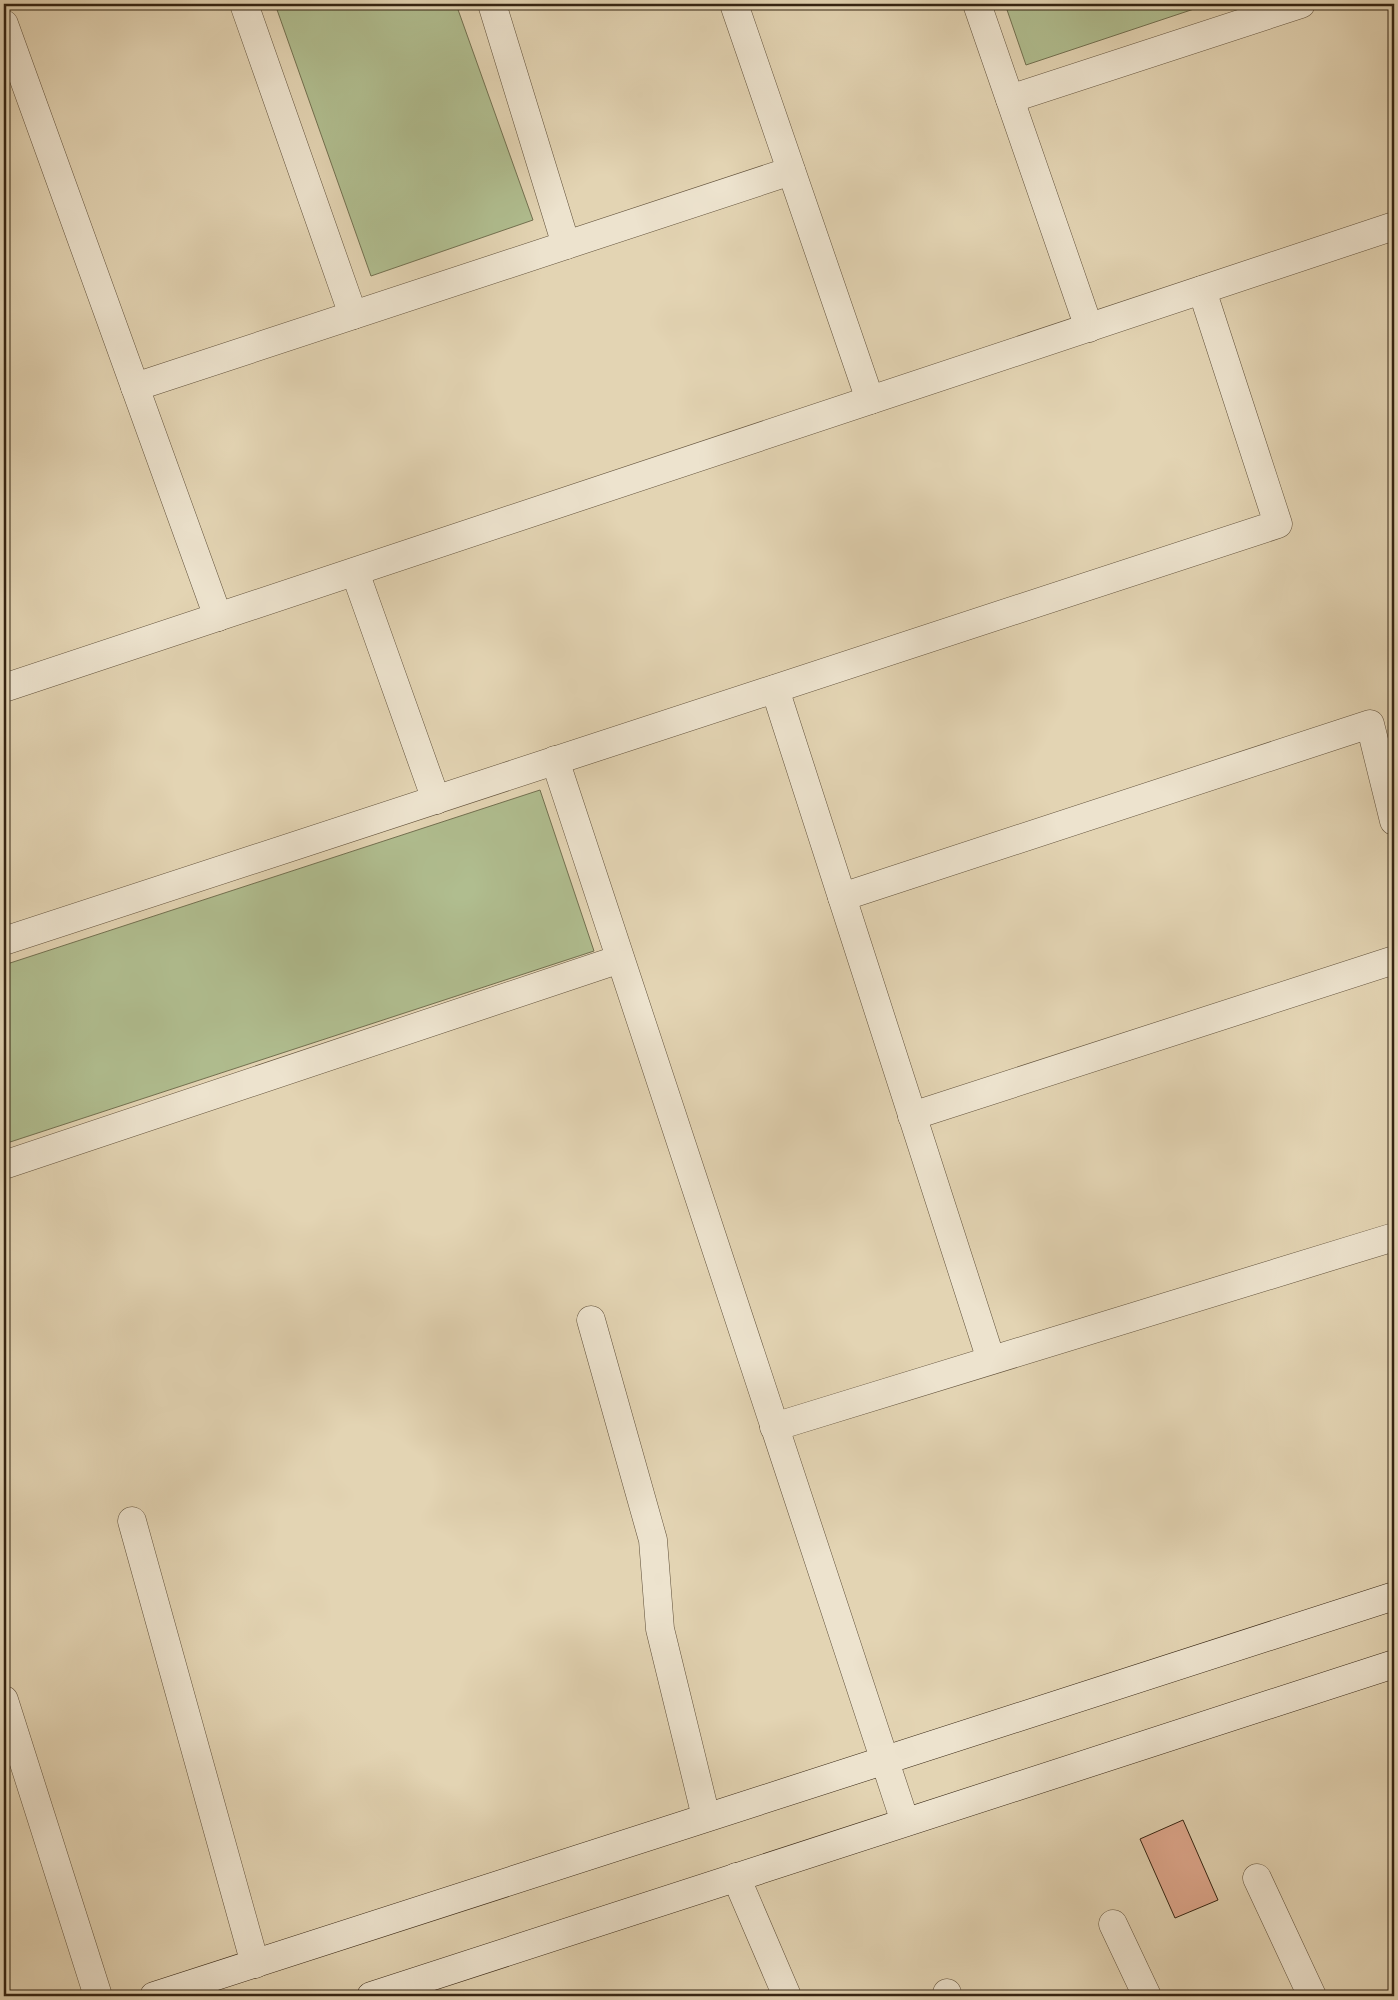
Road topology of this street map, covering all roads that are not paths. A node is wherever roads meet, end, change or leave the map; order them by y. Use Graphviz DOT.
graph roads {
  1 [pos="244,4"];
  2 [pos="492,4"];
  3 [pos="734,4"];
  4 [pos="977,4"];
  5 [pos="1301,4"];
  6 [pos="4,24"];
  7 [pos="1010,99"];
  8 [pos="791,171"];
  9 [pos="1394,226"];
  10 [pos="566,245"];
  11 [pos="1202,290"];
  12 [pos="353,315"];
  13 [pos="1089,328"];
  14 [pos="135,387"];
  15 [pos="870,400"];
  16 [pos="355,572"];
  17 [pos="218,617"];
  18 [pos="4,688"];
  19 [pos="775,689"];
  20 [pos="555,760"];
  21 [pos="436,800"];
  22 [pos="1394,821"];
  23 [pos="842,897"];
  24 [pos="4,941"];
  25 [pos="620,959"];
  26 [pos="1394,960"];
  27 [pos="912,1116"];
  28 [pos="4,1165"];
  29 [pos="1394,1237"];
  30 [pos="591,1320"];
  31 [pos="991,1360"];
  32 [pos="774,1427"];
  33 [pos="132,1522"];
  34 [pos="1394,1596"];
  35 [pos="1394,1664"];
  36 [pos="4,1700"];
  37 [pos="884,1759"];
  38 [pos="706,1817"];
  39 [pos="905,1822"];
  40 [pos="736,1877"];
  41 [pos="1257,1878"];
  42 [pos="1113,1924"];
  43 [pos="255,1964"];
  44 [pos="98,1996"];
  45 [pos="154,1996"];
  46 [pos="371,1996"];
  47 [pos="787,1996"];
  48 [pos="1147,1996"];
  49 [pos="1312,1996"];
  1 -- 12 [label="street"];
  2 -- 10 [label="street"];
  3 -- 8 [label="street"];
  4 -- 7 [label="street"];
  5 -- 7 [label="street"];
  6 -- 14 [label="street"];
  7 -- 13 [label="street"];
  8 -- 10 [label="street"];
  8 -- 15 [label="street"];
  9 -- 11 [label="street"];
  10 -- 12 [label="street"];
  11 -- 13 [label="street"];
  11 -- 19 [label="street"];
  12 -- 14 [label="street"];
  13 -- 15 [label="street"];
  14 -- 17 [label="street"];
  15 -- 16 [label="street"];
  16 -- 17 [label="street"];
  16 -- 21 [label="street"];
  17 -- 18 [label="street"];
  19 -- 20 [label="street"];
  19 -- 23 [label="street"];
  20 -- 21 [label="street"];
  20 -- 25 [label="street"];
  21 -- 24 [label="street"];
  22 -- 23 [label="street"];
  23 -- 27 [label="street"];
  25 -- 28 [label="street"];
  25 -- 32 [label="street"];
  26 -- 27 [label="street"];
  27 -- 31 [label="street"];
  29 -- 31 [label="street"];
  30 -- 38 [label="street"];
  31 -- 32 [label="street"];
  32 -- 37 [label="street"];
  33 -- 43 [label="street"];
  34 -- 37 [label="street"];
  35 -- 39 [label="street"];
  36 -- 44 [label="street"];
  37 -- 38 [label="street"];
  37 -- 39 [label="street"];
  38 -- 43 [label="street"];
  39 -- 40 [label="street"];
  40 -- 46 [label="street"];
  40 -- 47 [label="street"];
  41 -- 49 [label="street"];
  42 -- 48 [label="street"];
  43 -- 45 [label="street"];
}
